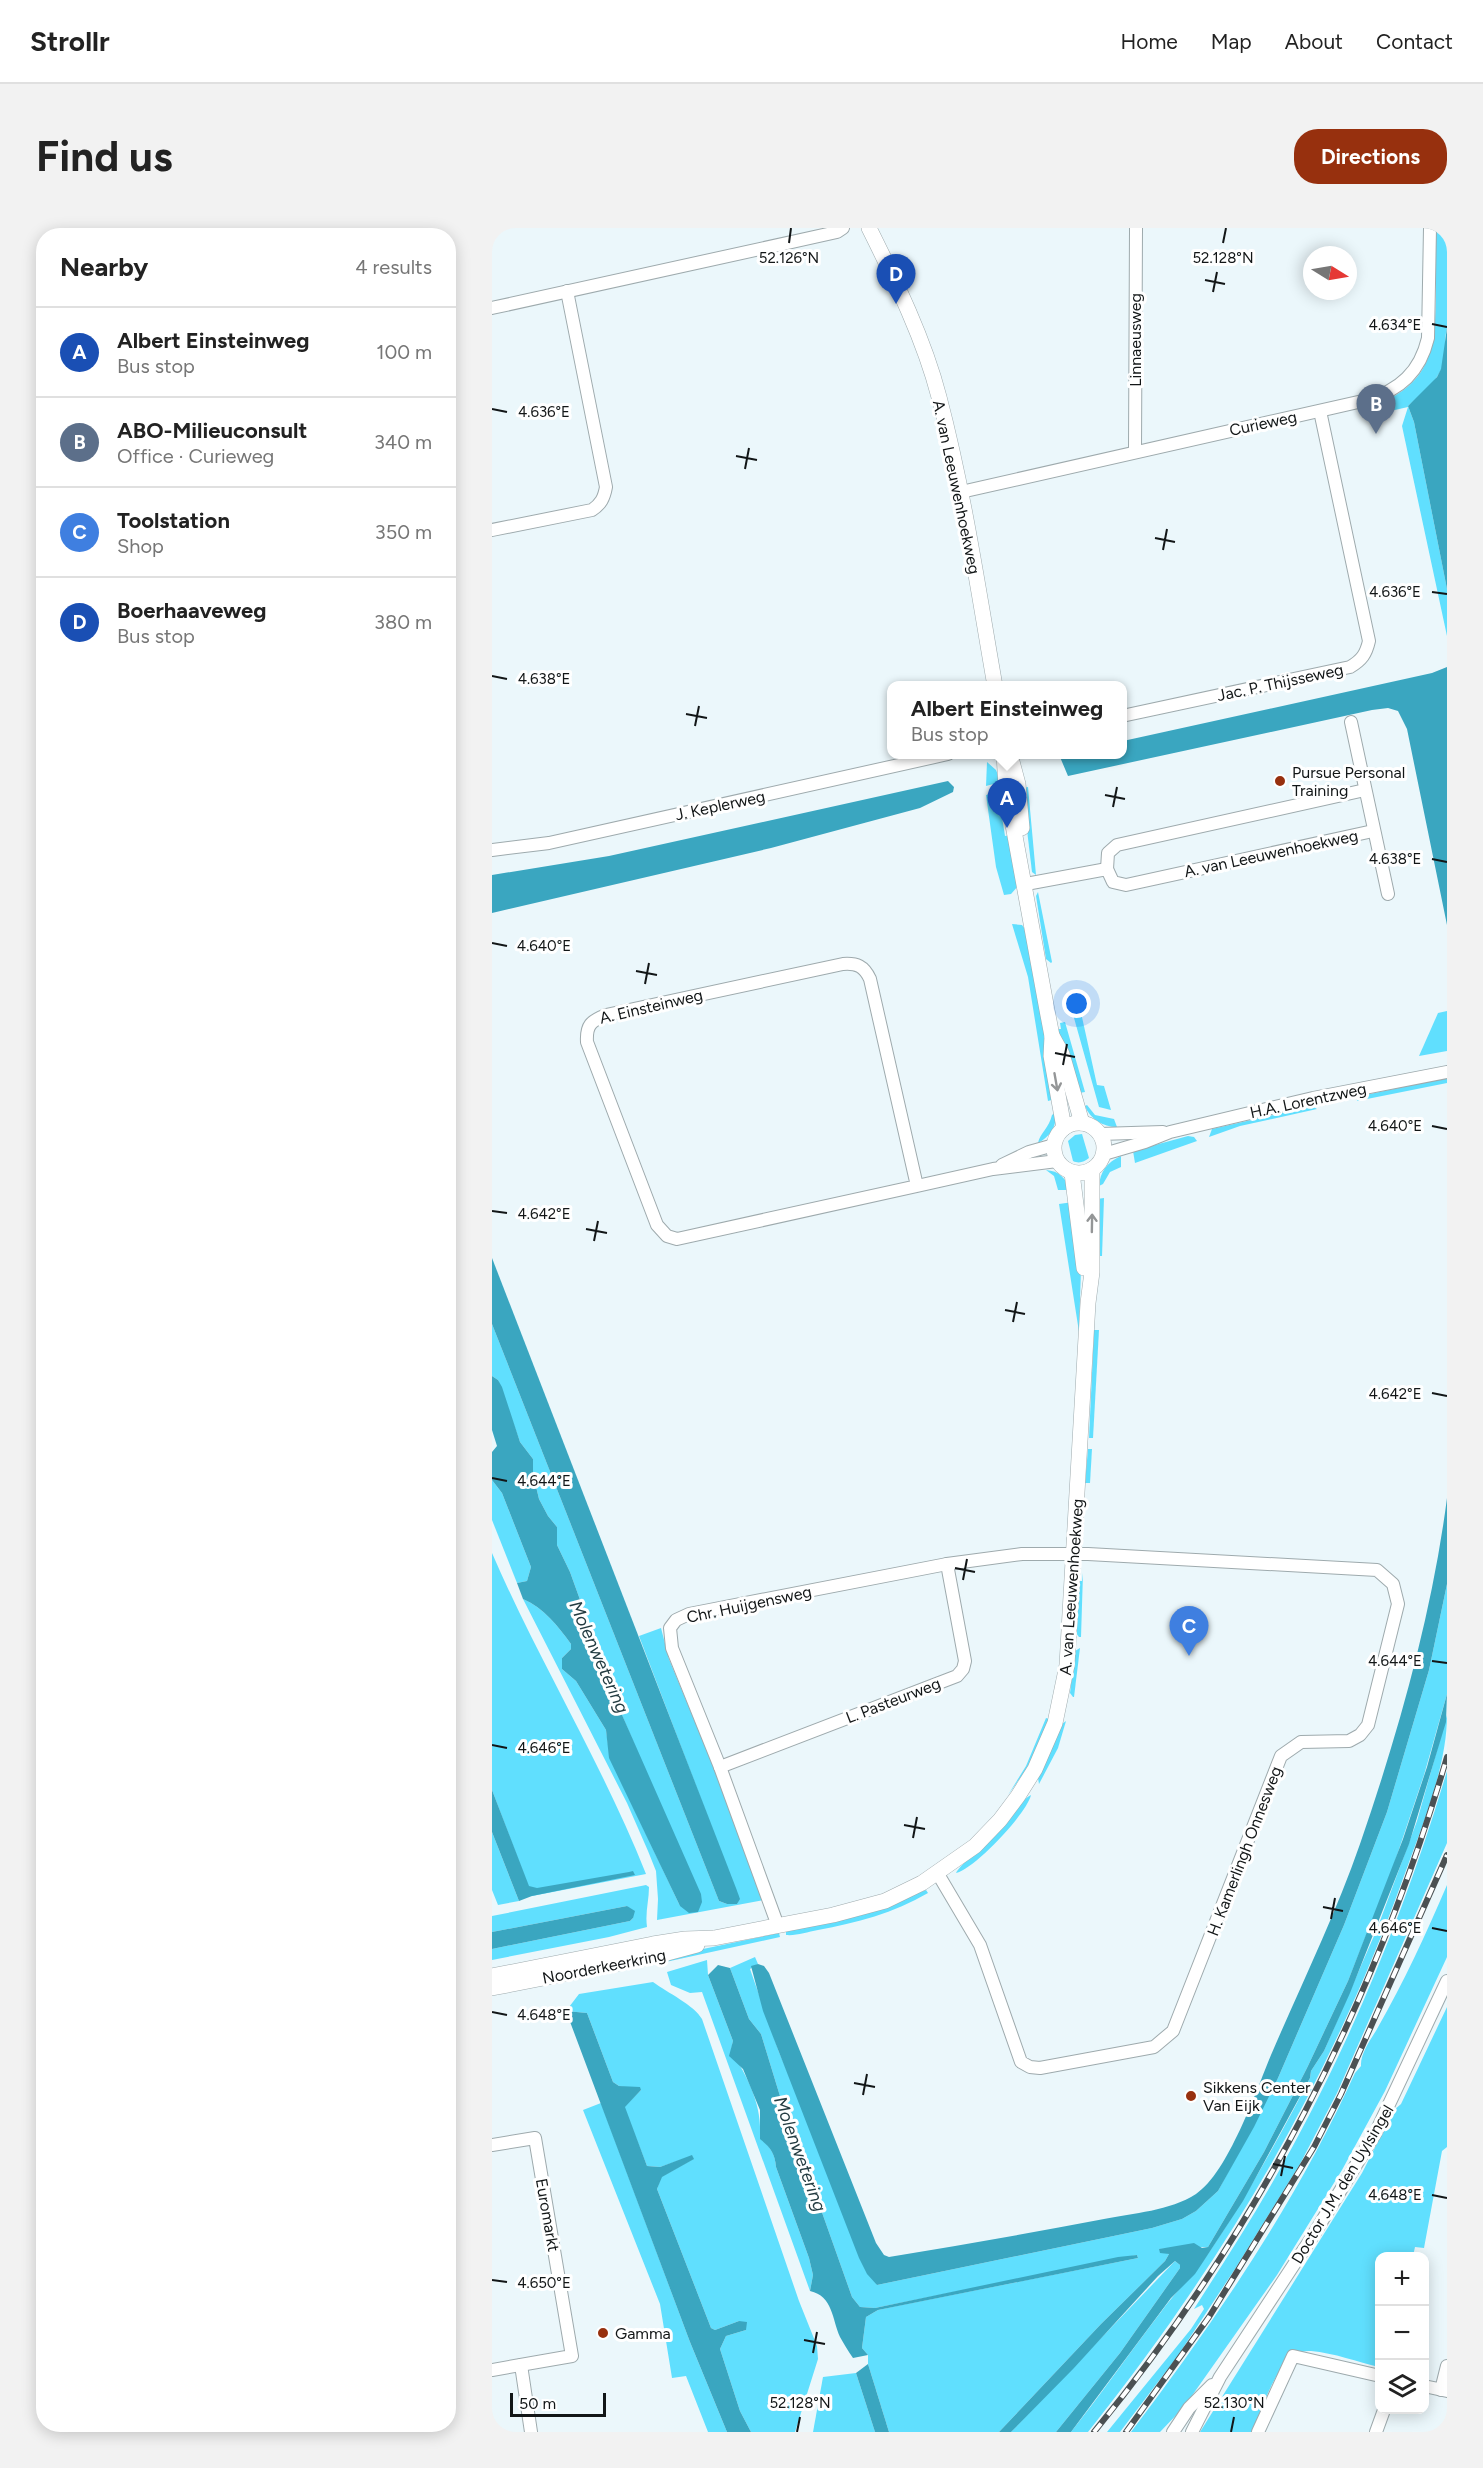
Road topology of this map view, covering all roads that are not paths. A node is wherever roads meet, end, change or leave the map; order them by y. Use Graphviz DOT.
graph roads {
  1 [pos="843,228"];
  2 [pos="869,228"];
  3 [pos="1136,228"];
  4 [pos="1430,228"];
  5 [pos="567,291"];
  6 [pos="492,308"];
  7 [pos="1320,411"];
  8 [pos="1135,451"];
  9 [pos="961,492"];
  10 [pos="492,530"];
  11 [pos="994,681"];
  12 [pos="1127,715"];
  13 [pos="1351,722"];
  14 [pos="926,759"];
  15 [pos="1004,759"];
  16 [pos="1011,759"];
  17 [pos="1365,790"];
  18 [pos="1373,831"];
  19 [pos="492,850"];
  20 [pos="1107,869"];
  21 [pos="1026,884"];
  22 [pos="1388,894"];
  23 [pos="1052,1036"];
  24 [pos="1447,1072"];
  25 [pos="1082,1123"];
  26 [pos="1064,1128"];
  27 [pos="1170,1132"];
  28 [pos="1100,1134"];
  29 [pos="1054,1145"];
  30 [pos="1104,1154"];
  31 [pos="1057,1161"];
  32 [pos="993,1169"];
  33 [pos="1092,1170"];
  34 [pos="1072,1173"];
  35 [pos="917,1186"];
  36 [pos="1088,1303"];
  37 [pos="1074,1553"];
  38 [pos="947,1564"];
  39 [pos="720,1767"];
  40 [pos="941,1880"];
  41 [pos="778,1926"];
  42 [pos="714,1938"];
  43 [pos="492,1976"];
  44 [pos="1447,1981"];
  45 [pos="492,1988"];
  46 [pos="492,2145"];
  47 [pos="521,2365"];
  48 [pos="1447,2366"];
  49 [pos="492,2370"];
  50 [pos="1375,2375"];
  51 [pos="1220,2377"];
  52 [pos="1429,2387"];
  53 [pos="1444,2391"];
  54 [pos="1382,2414"];
  55 [pos="531,2432"];
  56 [pos="1173,2432"];
  57 [pos="1192,2432"];
  58 [pos="1258,2432"];
  59 [pos="1376,2432"];
  1 -- 5 [label="street"];
  2 -- 9 [label="street, A. van Leeuwenhoekweg"];
  3 -- 8 [label="street, Linnaeusweg"];
  4 -- 7 [label="street, Curieweg"];
  5 -- 6 [label="street"];
  5 -- 10 [label="street"];
  7 -- 8 [label="street, Curieweg"];
  7 -- 12 [label="street, Jac. P. Thijsseweg"];
  8 -- 9 [label="street, Curieweg"];
  9 -- 11 [label="street, A. van Leeuwenhoekweg"];
  13 -- 17 [label="street, A. van Leeuwenhoekweg"];
  14 -- 19 [label="street, J. Keplerweg"];
  15 -- 21 [label="street"];
  16 -- 21 [label="street"];
  17 -- 18 [label="street, A. van Leeuwenhoekweg"];
  17 -- 20 [label="street"];
  18 -- 20 [label="street, A. van Leeuwenhoekweg"];
  18 -- 22 [label="street, A. van Leeuwenhoekweg"];
  20 -- 21 [label="street"];
  21 -- 23 [label="street"];
  23 -- 25 [label="street"];
  23 -- 26 [label="street, one-way"];
  24 -- 27 [label="street, H.A. Lorentzweg"];
  25 -- 26 [label="street"];
  25 -- 28 [label="street"];
  26 -- 29 [label="street"];
  27 -- 28 [label="street, H.A. Lorentzweg"];
  27 -- 30 [label="street, H.A. Lorentzweg"];
  28 -- 30 [label="street"];
  29 -- 31 [label="street"];
  29 -- 32 [label="street, A. Einsteinweg"];
  30 -- 33 [label="street"];
  31 -- 32 [label="street, A. Einsteinweg"];
  31 -- 34 [label="street"];
  32 -- 35 [label="street, A. Einsteinweg"];
  33 -- 34 [label="street"];
  36 -- 33 [label="street, A. van Leeuwenhoekweg, one-way"];
  34 -- 36 [label="street, A. van Leeuwenhoekweg"];
  35 -- 35 [label="street, A. Einsteinweg"];
  36 -- 37 [label="street, A. van Leeuwenhoekweg"];
  37 -- 38 [label="street, Chr. Huijgensweg"];
  37 -- 40 [label="street, A. van Leeuwenhoekweg"];
  37 -- 40 [label="street, H. Kamerlingh Onnesweg"];
  38 -- 39 [label="street, L. Pasteurweg"];
  38 -- 39 [label="street, Chr. Huijgensweg"];
  39 -- 41 [label="street, Chr. Huijgensweg"];
  40 -- 41 [label="street, A. van Leeuwenhoekweg"];
  41 -- 42 [label="street, Noorderkeerkring"];
  42 -- 43 [label="street, Noorderkeerkring"];
  42 -- 45 [label="street, Noorderkeerkring"];
  44 -- 51 [label="street, Doctor J.M. den Uylsingel"];
  46 -- 47 [label="street, Euromarkt"];
  47 -- 49 [label="street, Euromarkt"];
  47 -- 55 [label="street"];
  48 -- 53 [label="street"];
  50 -- 58 [label="street"];
  51 -- 56 [label="street, Doctor J.M. den Uylsingel"];
  51 -- 57 [label="street, Doctor J.M. den Uylsingel"];
  52 -- 53 [label="street"];
  54 -- 59 [label="street"];
}
